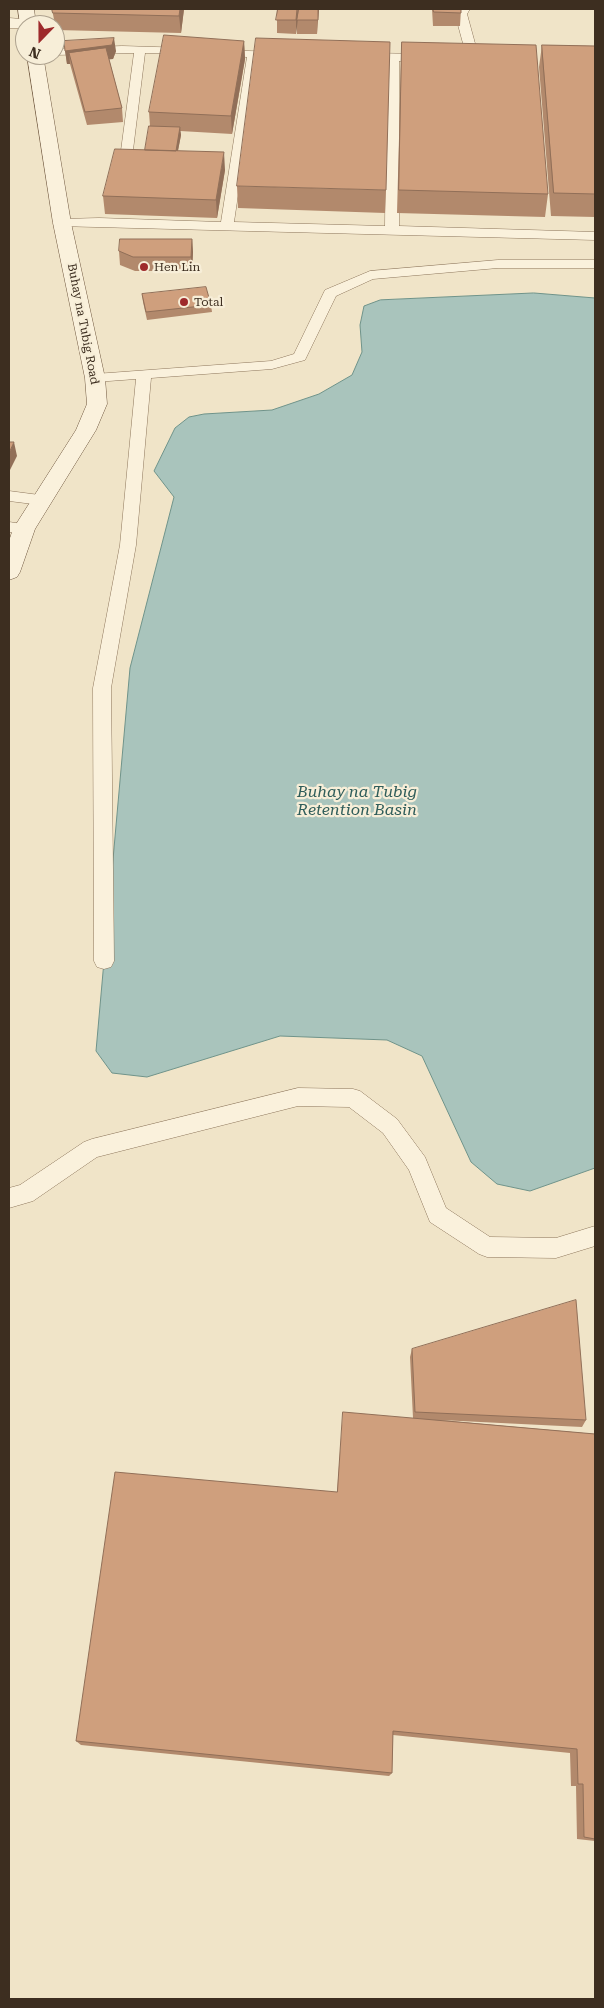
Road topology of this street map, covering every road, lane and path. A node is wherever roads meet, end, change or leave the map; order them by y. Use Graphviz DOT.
graph roads {
  1 [pos="464,9"];
  2 [pos="140,49"];
  3 [pos="65,52"];
  4 [pos="253,54"];
  5 [pos="290,55"];
  6 [pos="356,56"];
  7 [pos="394,57"];
  8 [pos="443,58"];
  9 [pos="473,59"];
  10 [pos="37,65"];
  11 [pos="126,158"];
  12 [pos="62,223"];
  13 [pos="227,226"];
  14 [pos="392,230"];
  15 [pos="595,236"];
  16 [pos="595,264"];
  17 [pos="144,374"];
  18 [pos="95,378"];
  19 [pos="9,496"];
  20 [pos="41,500"];
  21 [pos="16,528"];
  22 [pos="9,572"];
  23 [pos="104,961"];
  24 [pos="9,1198"];
  25 [pos="595,1236"];
  1 -- 9 [label="lane"];
  2 -- 3 [label="lane"];
  2 -- 4 [label="lane"];
  2 -- 11 [label="lane"];
  4 -- 5 [label="lane"];
  4 -- 13 [label="lane"];
  6 -- 7 [label="lane"];
  7 -- 8 [label="lane"];
  7 -- 14 [label="lane"];
  10 -- 12 [label="main road, Buhay na Tubig Road"];
  12 -- 13 [label="lane"];
  12 -- 18 [label="main road, Buhay na Tubig Road"];
  13 -- 14 [label="lane"];
  14 -- 15 [label="lane"];
  16 -- 17 [label="lane"];
  17 -- 18 [label="lane"];
  17 -- 23 [label="lane"];
  18 -- 20 [label="main road, Buhay na Tubig Road"];
  19 -- 20 [label="lane"];
  20 -- 21 [label="main road, Buhay na Tubig Road"];
  21 -- 22 [label="main road, Buhay na Tubig Road"];
  24 -- 25 [label="lane"];
}
